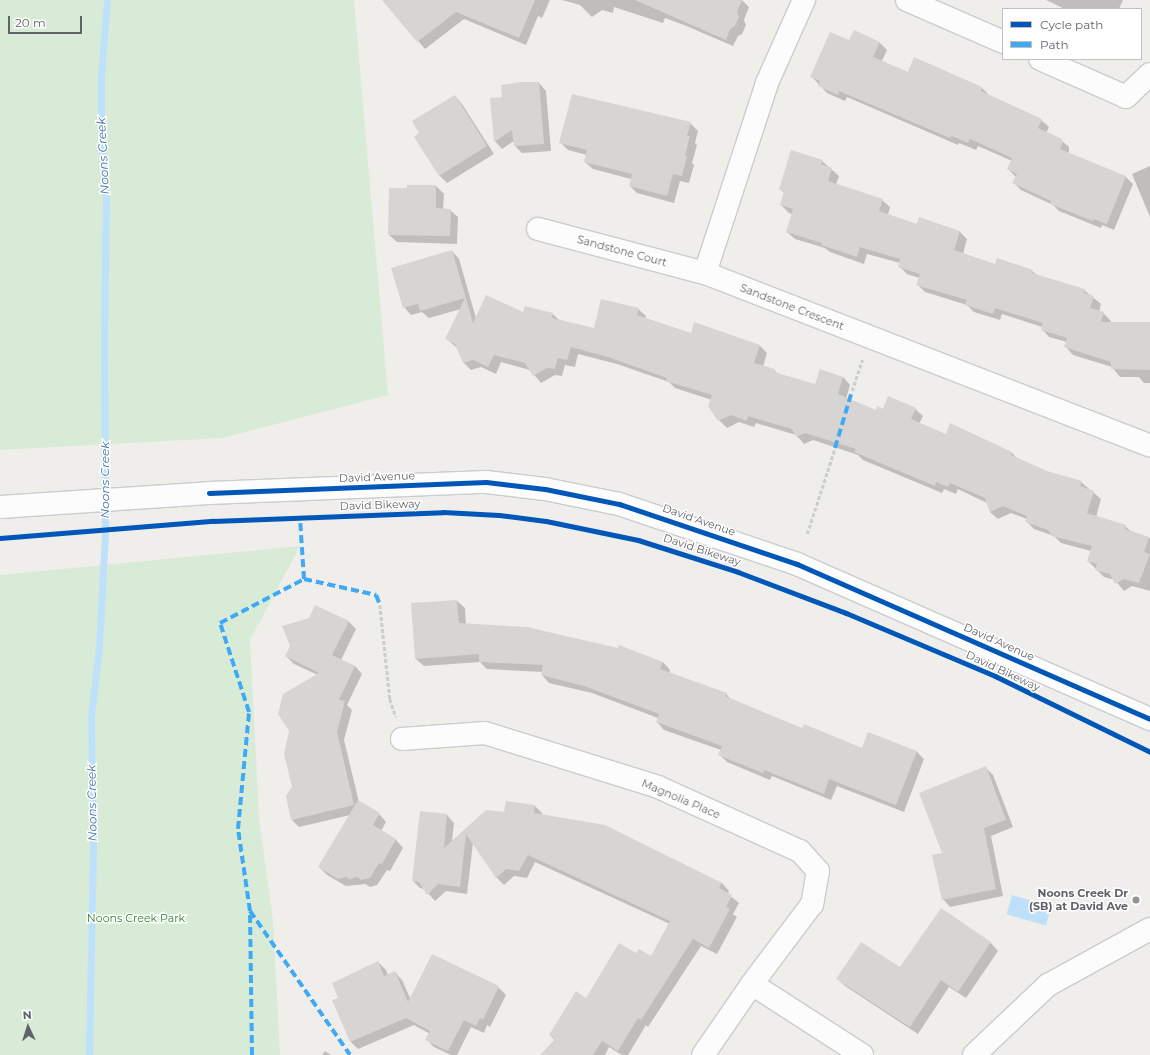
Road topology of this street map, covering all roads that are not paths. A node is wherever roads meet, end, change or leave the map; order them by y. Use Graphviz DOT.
graph roads {
  1 [pos="804,0"];
  2 [pos="906,0"];
  3 [pos="1002,42"];
  4 [pos="1042,60"];
  5 [pos="1150,74"];
  6 [pos="538,229"];
  7 [pos="705,273"];
  8 [pos="1150,446"];
  9 [pos="0,507"];
  10 [pos="1150,719"];
  11 [pos="402,739"];
  12 [pos="1150,929"];
  13 [pos="752,984"];
  14 [pos="703,1055"];
  15 [pos="862,1055"];
  16 [pos="974,1055"];
  1 -- 7 [label="street"];
  2 -- 3 [label="street"];
  4 -- 5 [label="street"];
  6 -- 7 [label="street, Sandstone Court"];
  7 -- 8 [label="street, Sandstone Crescent"];
  9 -- 10 [label="street, David Avenue"];
  11 -- 13 [label="street, Magnolia Place"];
  12 -- 16 [label="street"];
  13 -- 14 [label="street"];
  13 -- 15 [label="street"];
}
